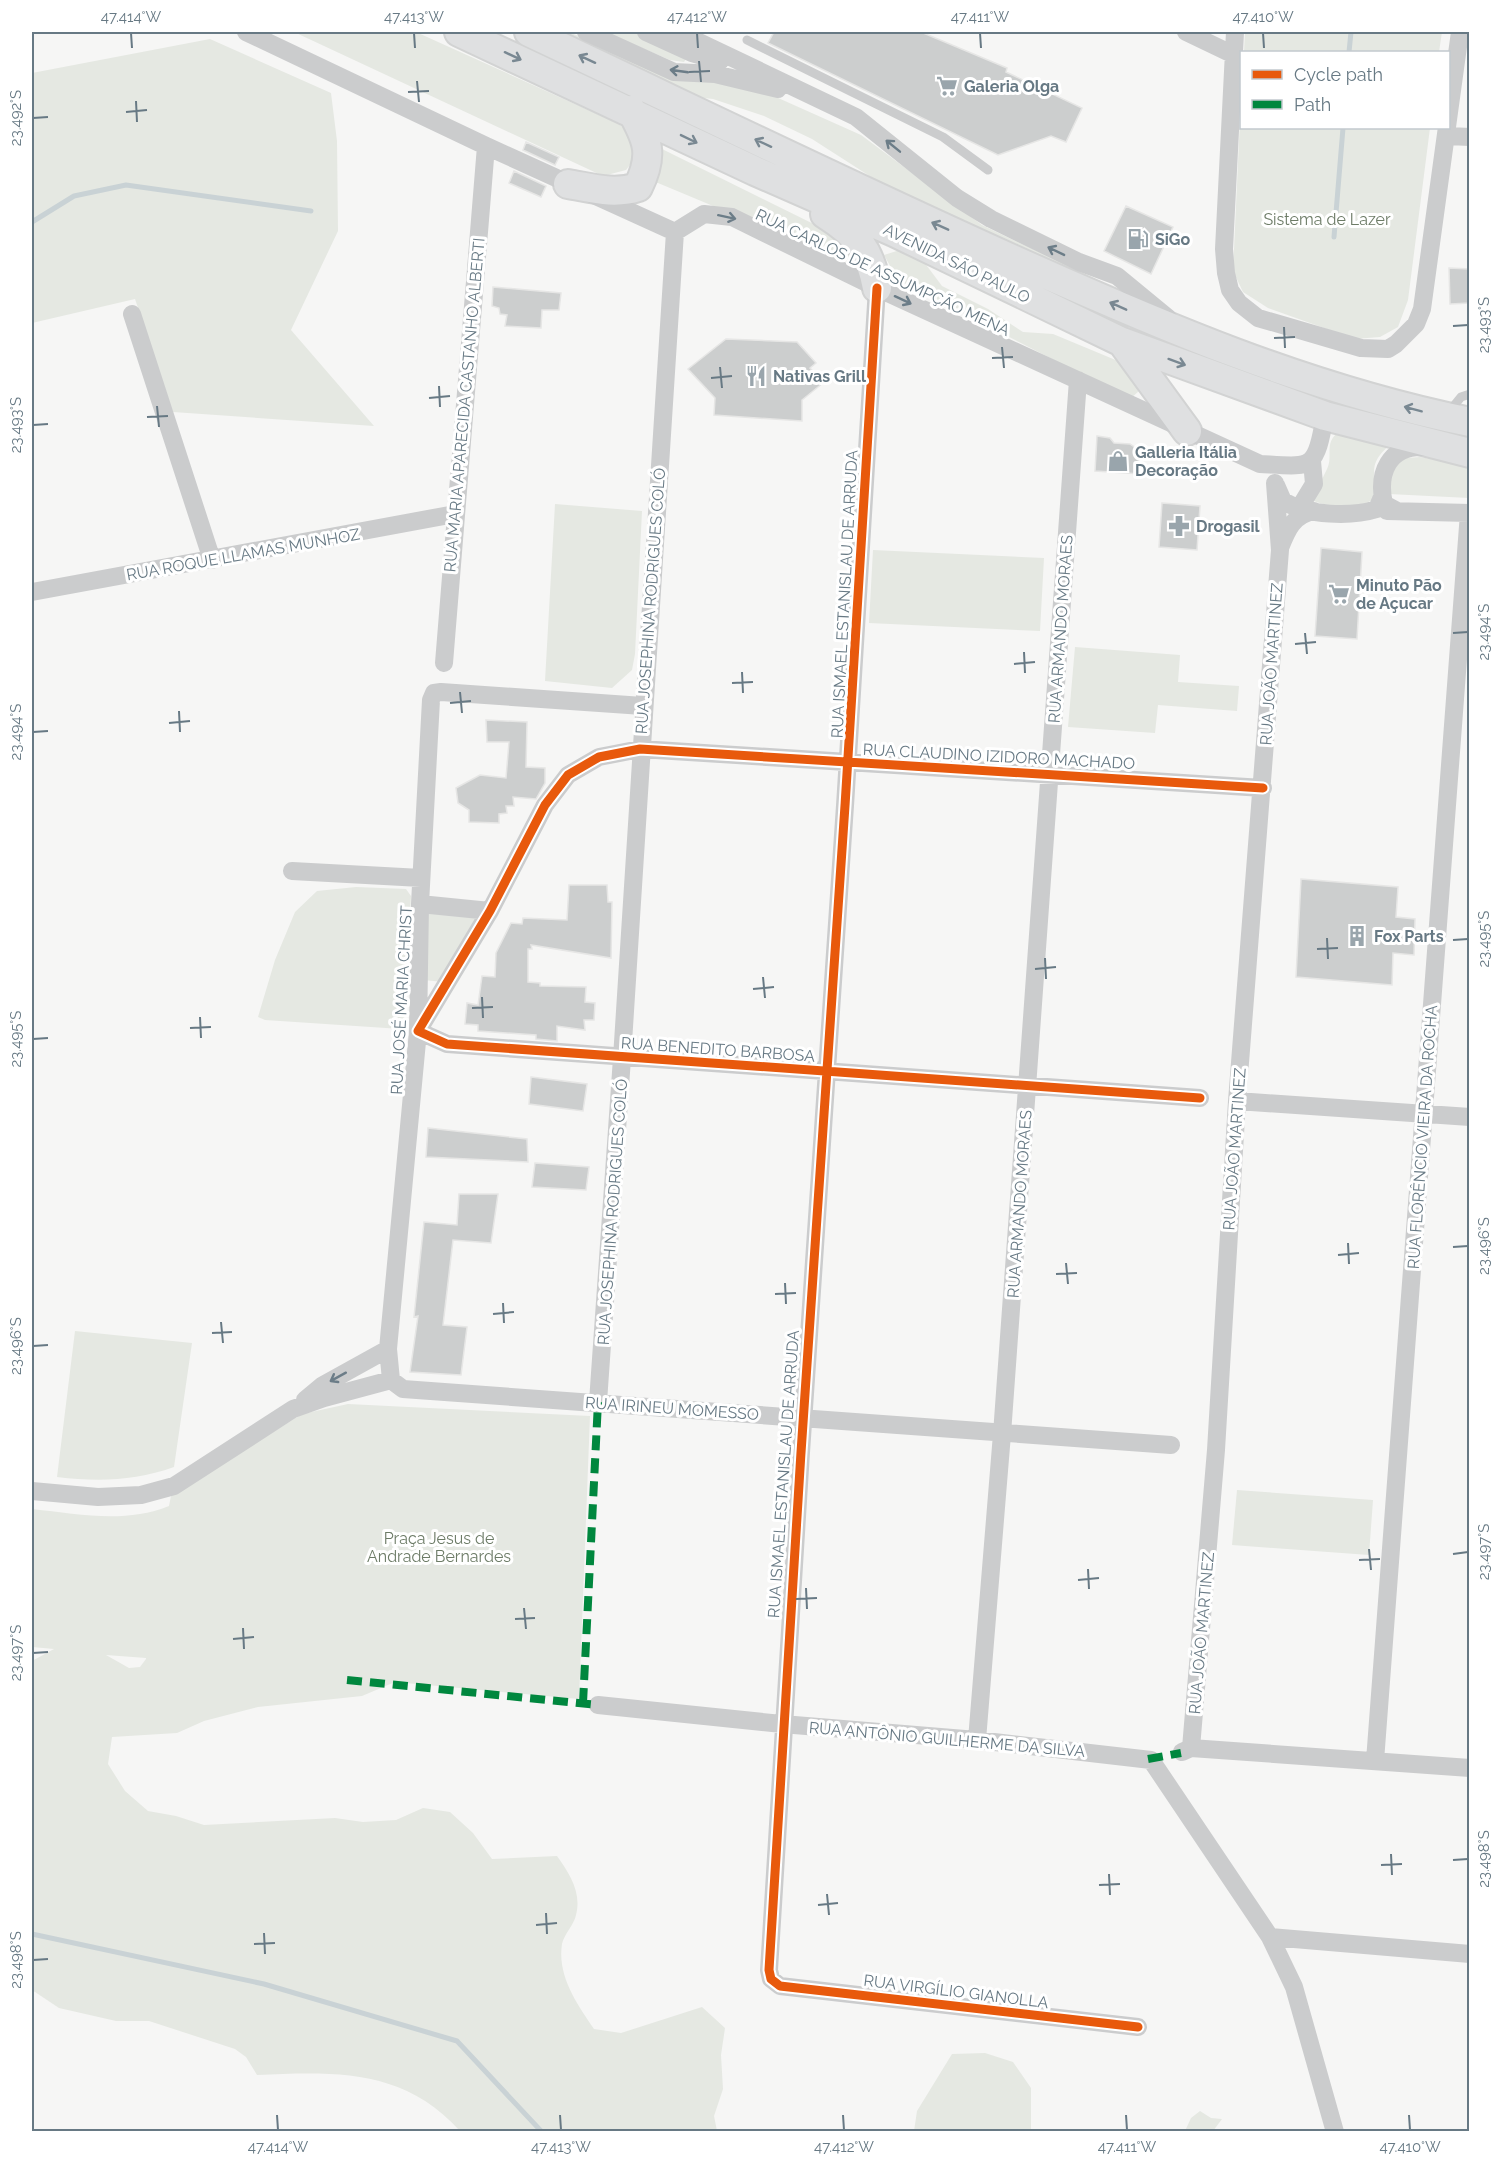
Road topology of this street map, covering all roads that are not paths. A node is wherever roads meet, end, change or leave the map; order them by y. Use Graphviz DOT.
graph roads {
  1 [pos="246,32"];
  2 [pos="459,32"];
  3 [pos="529,32"];
  4 [pos="586,32"];
  5 [pos="646,32"];
  6 [pos="678,32"];
  7 [pos="1186,32"];
  8 [pos="1235,32"];
  9 [pos="1460,32"];
  10 [pos="747,40"];
  11 [pos="1234,55"];
  12 [pos="737,59"];
  13 [pos="631,110"];
  14 [pos="856,117"];
  15 [pos="1450,119"];
  16 [pos="1449,129"];
  17 [pos="1448,136"];
  18 [pos="1470,136"];
  19 [pos="486,146"];
  20 [pos="988,170"];
  21 [pos="755,171"];
  22 [pos="568,184"];
  23 [pos="675,232"];
  24 [pos="877,288"];
  25 [pos="132,314"];
  26 [pos="1122,342"];
  27 [pos="1233,353"];
  28 [pos="1077,380"];
  29 [pos="1309,381"];
  30 [pos="1470,394"];
  31 [pos="1325,416"];
  32 [pos="1457,420"];
  33 [pos="1187,431"];
  34 [pos="1468,453"];
  35 [pos="1312,461"];
  36 [pos="1260,464"];
  37 [pos="1275,483"];
  38 [pos="1382,497"];
  39 [pos="1299,506"];
  40 [pos="1397,511"];
  41 [pos="1363,513"];
  42 [pos="1469,513"];
  43 [pos="455,514"];
  44 [pos="1280,550"];
  45 [pos="212,560"];
  46 [pos="32,592"];
  47 [pos="444,663"];
  48 [pos="644,706"];
  49 [pos="640,749"];
  50 [pos="849,762"];
  51 [pos="1049,773"];
  52 [pos="1263,788"];
  53 [pos="292,871"];
  54 [pos="421,878"];
  55 [pos="420,904"];
  56 [pos="490,911"];
  57 [pos="418,1031"];
  58 [pos="622,1058"];
  59 [pos="826,1071"];
  60 [pos="1027,1087"];
  61 [pos="1200,1098"];
  62 [pos="1237,1101"];
  63 [pos="1424,1114"];
  64 [pos="1470,1117"];
  65 [pos="388,1349"];
  66 [pos="391,1380"];
  67 [pos="598,1402"];
  68 [pos="293,1409"];
  69 [pos="802,1418"];
  70 [pos="1002,1434"];
  71 [pos="1171,1445"];
  72 [pos="32,1491"];
  73 [pos="598,1705"];
  74 [pos="782,1724"];
  75 [pos="977,1740"];
  76 [pos="1375,1761"];
  77 [pos="1470,1768"];
  78 [pos="1270,1937"];
  79 [pos="1470,1954"];
  80 [pos="771,1979"];
  81 [pos="1138,2027"];
  82 [pos="1335,2132"];
  1 -- 19 [label="street"];
  2 -- 13 [label="main road, AVENIDA SÃO PAULO, one-way"];
  27 -- 3 [label="main road, AVENIDA SÃO PAULO, one-way"];
  14 -- 4 [label="street, one-way"];
  5 -- 12 [label="street"];
  6 -- 12 [label="street"];
  7 -- 11 [label="street"];
  8 -- 11 [label="street"];
  9 -- 15 [label="street"];
  10 -- 20 [label="lane"];
  11 -- 17 [label="street"];
  12 -- 14 [label="street"];
  13 -- 21 [label="main road, AVENIDA SÃO PAULO, one-way"];
  13 -- 22 [label="main road"];
  27 -- 14 [label="street, one-way"];
  16 -- 17 [label="street"];
  17 -- 18 [label="street"];
  19 -- 22 [label="street"];
  19 -- 43 [label="street, RUA MARIA APARECIDA CASTANHO ALBERTI"];
  21 -- 24 [label="main road"];
  21 -- 26 [label="main road, AVENIDA SÃO PAULO"];
  22 -- 23 [label="street"];
  23 -- 24 [label="street, RUA CARLOS DE ASSUMPÇÃO MENA, one-way"];
  23 -- 48 [label="street, RUA JOSEPHINA RODRIGUES COLÓ"];
  24 -- 28 [label="street, RUA CARLOS DE ASSUMPÇÃO MENA, one-way"];
  24 -- 50 [label="street, RUA ISMAEL ESTANISLAU DE ARRUDA"];
  25 -- 45 [label="street"];
  26 -- 31 [label="main road, AVENIDA SÃO PAULO, one-way"];
  26 -- 33 [label="main road"];
  27 -- 29 [label="main road, AVENIDA SÃO PAULO"];
  28 -- 33 [label="street, RUA CARLOS DE ASSUMPÇÃO MENA"];
  28 -- 51 [label="street, RUA ARMANDO MORAES"];
  29 -- 31 [label="main road"];
  32 -- 29 [label="main road, AVENIDA SÃO PAULO, one-way"];
  30 -- 32 [label="lane"];
  31 -- 34 [label="main road, AVENIDA SÃO PAULO"];
  31 -- 35 [label="street"];
  33 -- 36 [label="street, RUA CARLOS DE ASSUMPÇÃO MENA"];
  34 -- 38 [label="street"];
  35 -- 36 [label="street"];
  35 -- 39 [label="street"];
  36 -- 37 [label="street"];
  37 -- 39 [label="street"];
  37 -- 44 [label="street, RUA JOÃO MARTINEZ"];
  38 -- 40 [label="street"];
  38 -- 41 [label="street"];
  39 -- 41 [label="street"];
  39 -- 44 [label="street, RUA JOÃO MARTINEZ"];
  40 -- 41 [label="street"];
  40 -- 42 [label="street"];
  42 -- 63 [label="street, RUA FLORÊNCIO VIEIRA DA ROCHA"];
  43 -- 45 [label="street, RUA ROQUE LLAMAS MUNHOZ"];
  43 -- 47 [label="street, RUA MARIA APARECIDA CASTANHO ALBERTI"];
  44 -- 52 [label="street, RUA JOÃO MARTINEZ"];
  45 -- 46 [label="street, RUA ROQUE LLAMAS MUNHOZ"];
  48 -- 49 [label="street, RUA JOSEPHINA RODRIGUES COLÓ"];
  48 -- 54 [label="street, RUA JOSÉ MARIA CHRIST"];
  49 -- 50 [label="street, RUA CLAUDINO IZIDORO MACHADO"];
  49 -- 56 [label="street, RUA CLAUDINO IZIDORO MACHADO"];
  49 -- 58 [label="street, RUA JOSEPHINA RODRIGUES COLÓ"];
  50 -- 51 [label="street, RUA CLAUDINO IZIDORO MACHADO"];
  50 -- 59 [label="street, RUA ISMAEL ESTANISLAU DE ARRUDA"];
  51 -- 52 [label="street, RUA CLAUDINO IZIDORO MACHADO"];
  51 -- 60 [label="street, RUA ARMANDO MORAES"];
  52 -- 62 [label="street, RUA JOÃO MARTINEZ"];
  53 -- 54 [label="street"];
  54 -- 55 [label="street, RUA JOSÉ MARIA CHRIST"];
  55 -- 56 [label="street"];
  55 -- 57 [label="street, RUA JOSÉ MARIA CHRIST"];
  56 -- 57 [label="street, RUA CLAUDINO IZIDORO MACHADO"];
  57 -- 58 [label="street, RUA BENEDITO BARBOSA"];
  57 -- 65 [label="street, RUA JOSÉ MARIA CHRIST"];
  58 -- 59 [label="street, RUA BENEDITO BARBOSA"];
  58 -- 67 [label="street, RUA JOSEPHINA RODRIGUES COLÓ"];
  59 -- 60 [label="street, RUA BENEDITO BARBOSA"];
  59 -- 69 [label="street, RUA ISMAEL ESTANISLAU DE ARRUDA"];
  60 -- 61 [label="street, RUA BENEDITO BARBOSA"];
  60 -- 70 [label="street, RUA ARMANDO MORAES"];
  62 -- 63 [label="street"];
  62 -- 76 [label="street, RUA JOÃO MARTINEZ"];
  63 -- 64 [label="street"];
  63 -- 76 [label="street, RUA FLORÊNCIO VIEIRA DA ROCHA"];
  65 -- 66 [label="street, RUA JOSÉ MARIA CHRIST"];
  65 -- 68 [label="street, one-way"];
  66 -- 67 [label="street, RUA IRINEU MOMESSO"];
  66 -- 68 [label="street"];
  67 -- 69 [label="street, RUA IRINEU MOMESSO"];
  68 -- 72 [label="street"];
  69 -- 70 [label="street, RUA IRINEU MOMESSO"];
  69 -- 74 [label="street, RUA ISMAEL ESTANISLAU DE ARRUDA"];
  70 -- 71 [label="street, RUA IRINEU MOMESSO"];
  70 -- 75 [label="street, RUA ARMANDO MORAES"];
  73 -- 74 [label="street, RUA ANTÔNIO GUILHERME DA SILVA"];
  74 -- 75 [label="street, RUA ANTÔNIO GUILHERME DA SILVA"];
  74 -- 80 [label="street, RUA ISMAEL ESTANISLAU DE ARRUDA"];
  75 -- 78 [label="street, RUA ANTÔNIO GUILHERME DA SILVA"];
  76 -- 77 [label="street"];
  78 -- 79 [label="street"];
  78 -- 82 [label="street"];
  80 -- 81 [label="street, RUA VIRGÍLIO GIANOLLA"];
}
